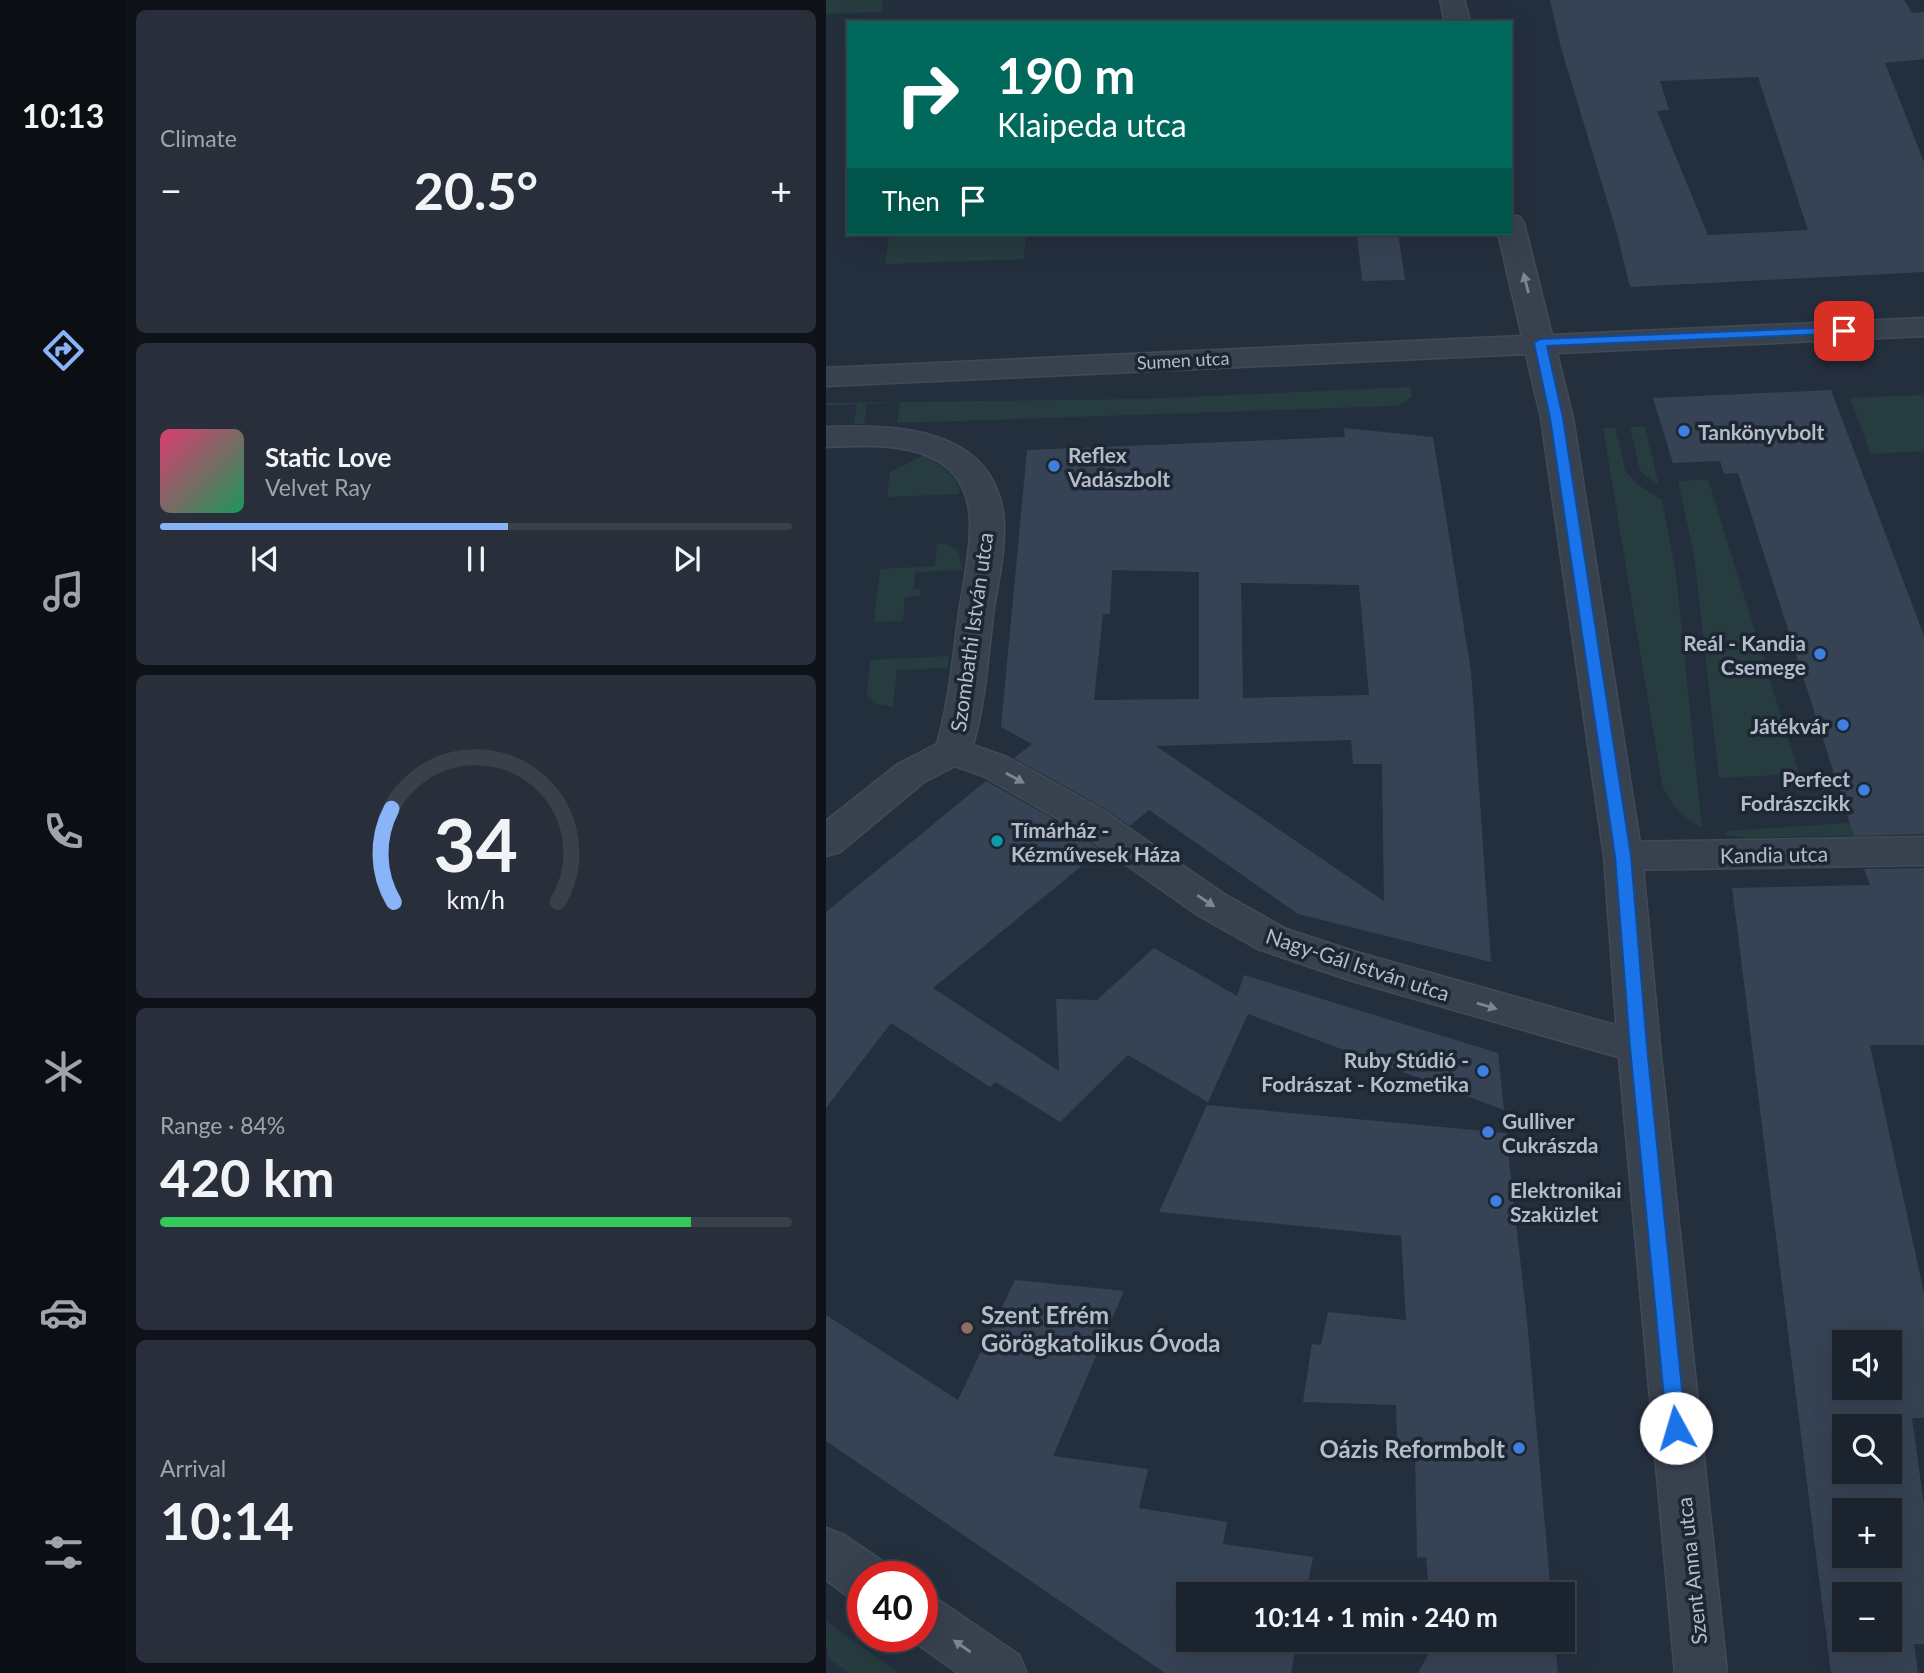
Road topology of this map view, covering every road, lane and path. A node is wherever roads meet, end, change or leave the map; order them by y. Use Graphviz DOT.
graph roads {
  1 [pos="1452,0"];
  2 [pos="1457,21"];
  3 [pos="1512,231"];
  4 [pos="1924,327"];
  5 [pos="1540,343"];
  6 [pos="826,377"];
  7 [pos="826,437"];
  8 [pos="953,751"];
  9 [pos="826,842"];
  10 [pos="1924,851"];
  11 [pos="1623,856"];
  12 [pos="1639,1047"];
  13 [pos="826,1551"];
  14 [pos="847,1566"];
  15 [pos="938,1629"];
  16 [pos="1001,1673"];
  17 [pos="1701,1673"];
  1 -- 2 [label="street"];
  5 -- 3 [label="street, Szent Anna utca, one-way"];
  4 -- 5 [label="street, Sumen utca"];
  5 -- 6 [label="street, Sumen utca"];
  5 -- 11 [label="street, Szent Anna utca"];
  7 -- 8 [label="street, Szombathi István utca"];
  8 -- 9 [label="street, Szombathi István utca"];
  8 -- 12 [label="street, Nagy-Gál István utca, one-way"];
  10 -- 11 [label="street, Kandia utca"];
  11 -- 12 [label="street, Szent Anna utca"];
  12 -- 17 [label="street, Szent Anna utca"];
  13 -- 14 [label="street"];
  16 -- 15 [label="street, one-way"];
}
